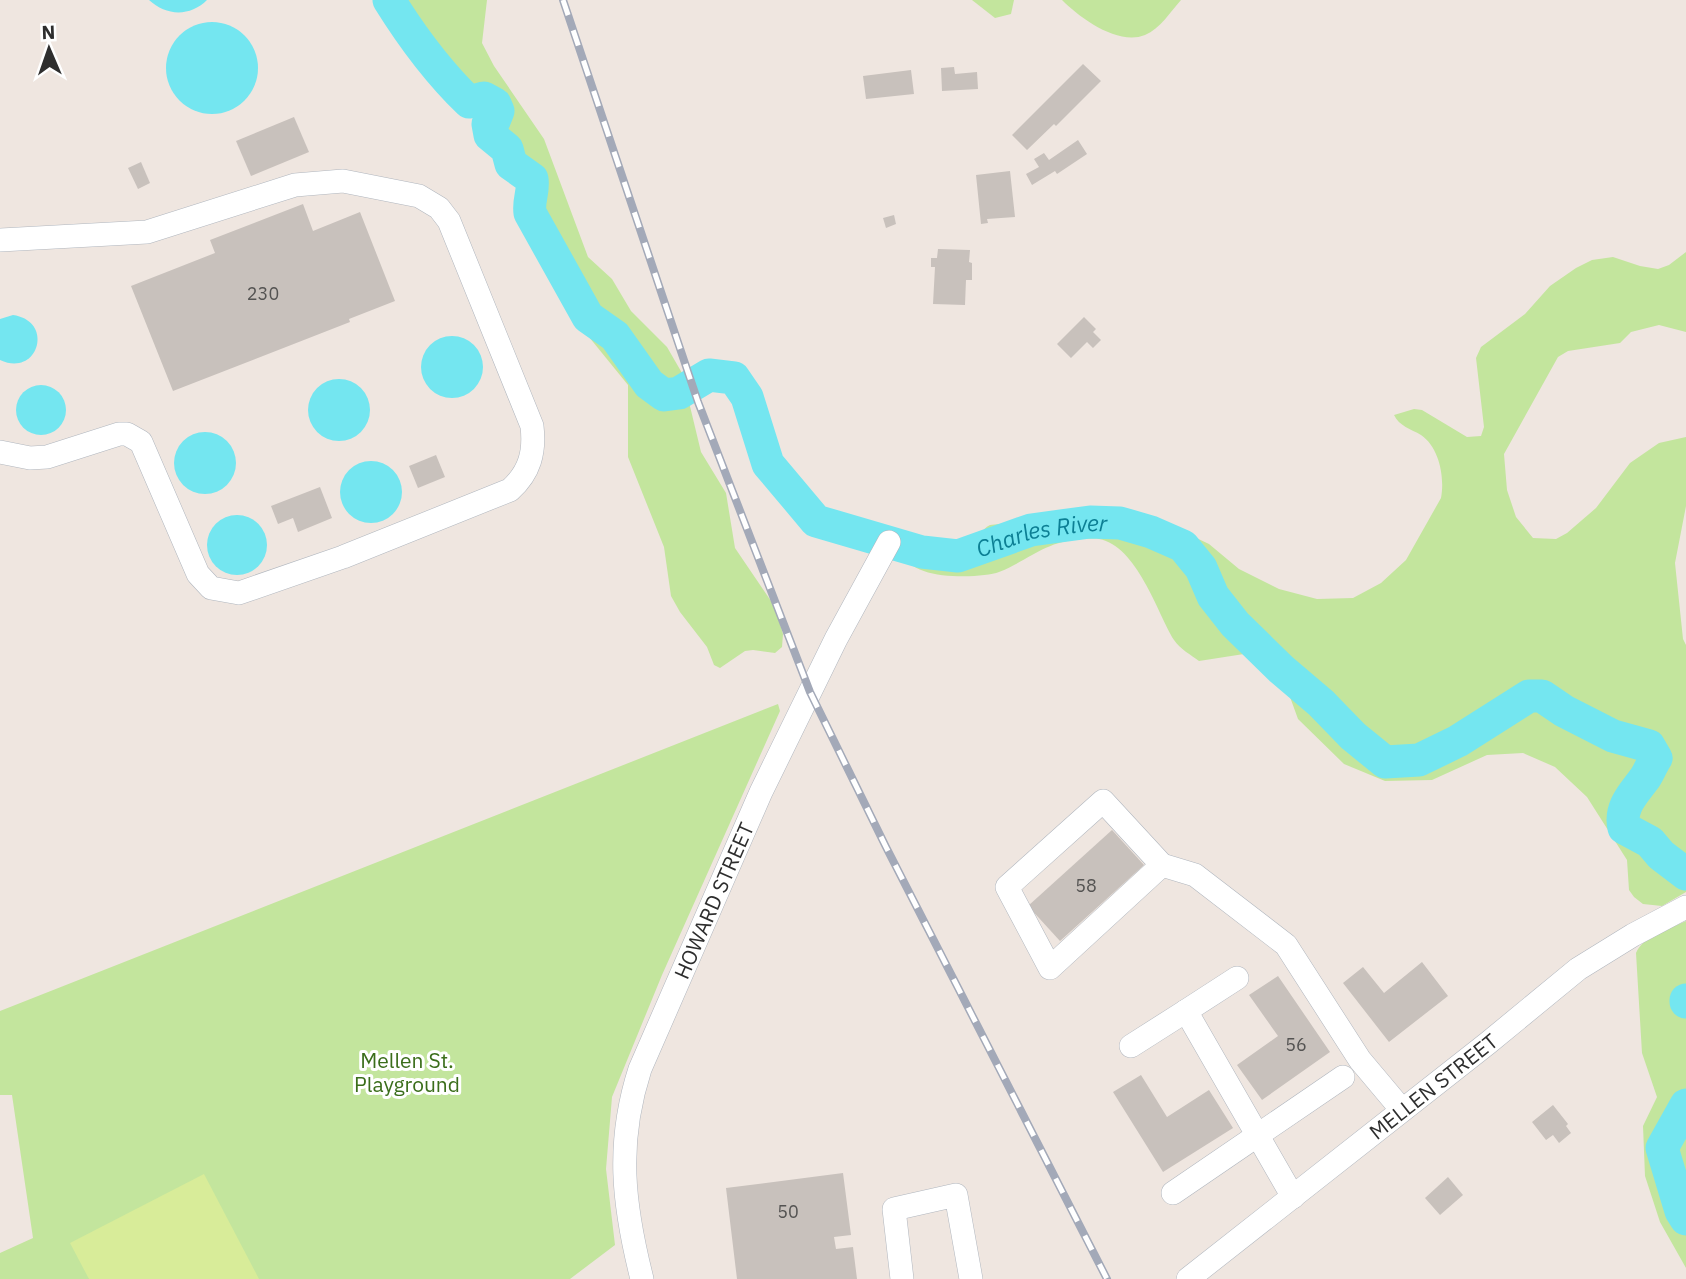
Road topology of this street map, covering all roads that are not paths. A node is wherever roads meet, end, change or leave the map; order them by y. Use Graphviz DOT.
graph roads {
  1 [pos="0,240"];
  2 [pos="0,452"];
  3 [pos="889,542"];
  4 [pos="1162,865"];
  5 [pos="1686,907"];
  6 [pos="1237,978"];
  7 [pos="1186,1012"];
  8 [pos="1130,1046"];
  9 [pos="1343,1077"];
  10 [pos="1402,1110"];
  11 [pos="1258,1137"];
  12 [pos="1173,1193"];
  13 [pos="1293,1197"];
  14 [pos="642,1279"];
  15 [pos="902,1279"];
  16 [pos="971,1279"];
  17 [pos="1188,1279"];
  1 -- 2 [label="street"];
  3 -- 14 [label="street, HOWARD STREET"];
  4 -- 4 [label="street"];
  4 -- 10 [label="street"];
  5 -- 10 [label="street, MELLEN STREET"];
  6 -- 7 [label="street"];
  7 -- 8 [label="street"];
  7 -- 11 [label="street"];
  9 -- 11 [label="street"];
  10 -- 13 [label="street, MELLEN STREET"];
  11 -- 12 [label="street"];
  11 -- 13 [label="street"];
  13 -- 17 [label="street, MELLEN STREET"];
  15 -- 16 [label="street"];
}
